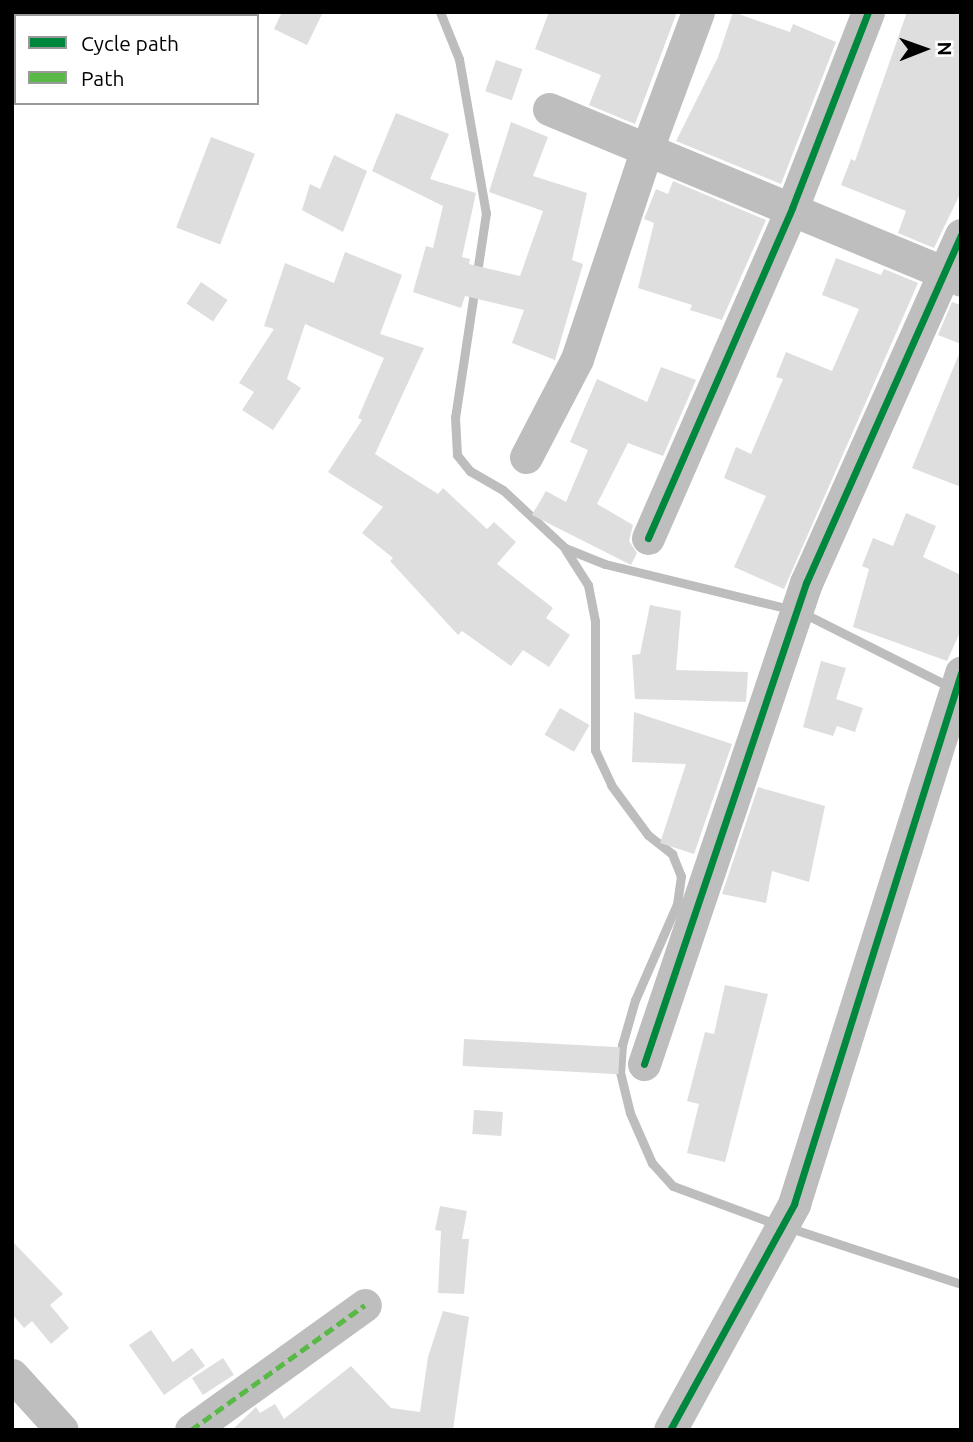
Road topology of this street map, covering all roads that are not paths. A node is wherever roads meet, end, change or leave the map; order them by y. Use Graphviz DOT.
graph roads {
  1 [pos="698,12"];
  2 [pos="868,12"];
  3 [pos="549,109"];
  4 [pos="647,149"];
  5 [pos="792,208"];
  6 [pos="961,234"];
  7 [pos="953,277"];
  8 [pos="526,457"];
  9 [pos="648,538"];
  10 [pos="961,673"];
  11 [pos="644,1064"];
  12 [pos="365,1305"];
  13 [pos="12,1375"];
  14 [pos="62,1430"];
  15 [pos="191,1430"];
  16 [pos="670,1430"];
  1 -- 4 [label="street"];
  2 -- 5 [label="street"];
  3 -- 4 [label="street"];
  4 -- 5 [label="street"];
  4 -- 8 [label="street"];
  5 -- 7 [label="street"];
  5 -- 9 [label="street"];
  6 -- 7 [label="street"];
  7 -- 11 [label="street"];
  10 -- 16 [label="street"];
  12 -- 15 [label="street"];
  13 -- 14 [label="street"];
}
